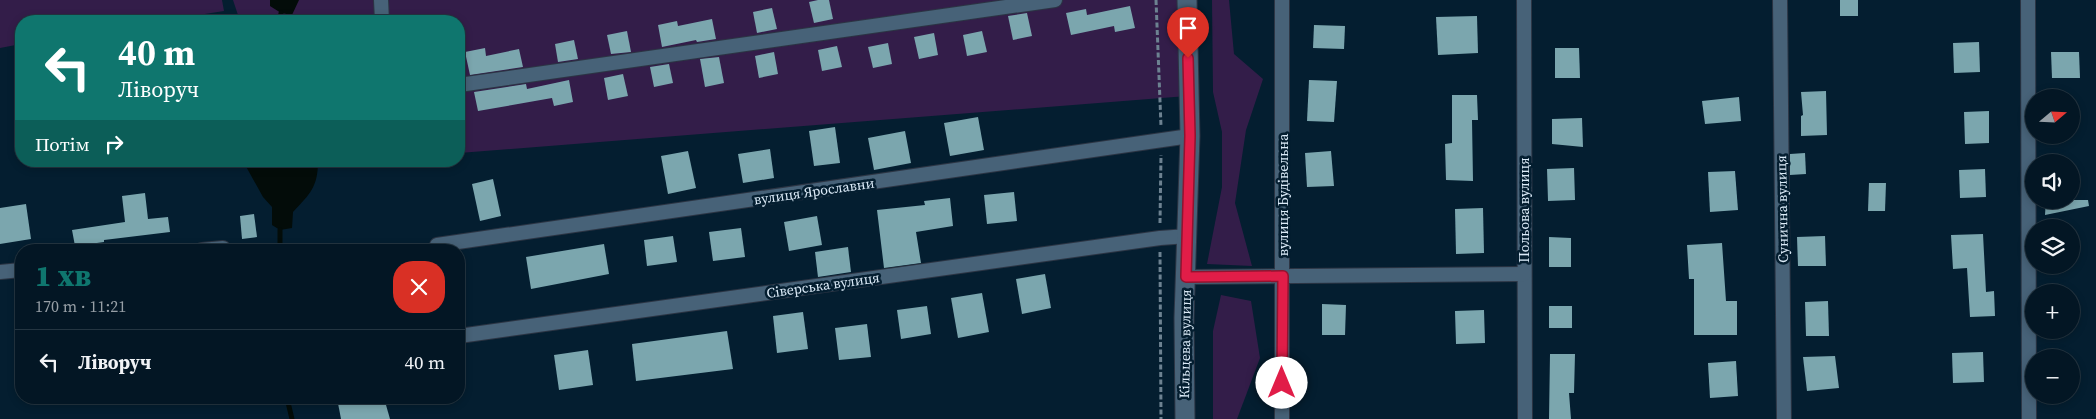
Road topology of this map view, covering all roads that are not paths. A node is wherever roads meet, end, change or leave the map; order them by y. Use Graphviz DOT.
graph roads {
  1 [pos="381,0"];
  2 [pos="1055,0"];
  3 [pos="1187,0"];
  4 [pos="1282,0"];
  5 [pos="1524,0"];
  6 [pos="1780,0"];
  7 [pos="2028,0"];
  8 [pos="382,15"];
  9 [pos="465,83"];
  10 [pos="1190,136"];
  11 [pos="1188,236"];
  12 [pos="444,244"];
  13 [pos="15,271"];
  14 [pos="0,272"];
  15 [pos="1524,274"];
  16 [pos="1283,276"];
  17 [pos="1186,277"];
  18 [pos="465,335"];
  19 [pos="1185,419"];
  20 [pos="1282,419"];
  21 [pos="1525,419"];
  22 [pos="1784,419"];
  23 [pos="2029,419"];
  1 -- 8 [label="street"];
  2 -- 9 [label="street"];
  3 -- 10 [label="main road, Кільцева вулиця"];
  4 -- 16 [label="street, вулиця Будівельна"];
  5 -- 15 [label="street, Польова вулиця"];
  6 -- 22 [label="street, Сунична вулиця"];
  7 -- 23 [label="street"];
  10 -- 11 [label="main road, Кільцева вулиця"];
  10 -- 12 [label="street, вулиця Ярославни"];
  11 -- 17 [label="main road, Кільцева вулиця"];
  11 -- 18 [label="street, Сіверська вулиця"];
  13 -- 14 [label="street"];
  15 -- 16 [label="street"];
  15 -- 21 [label="street, Польова вулиця"];
  16 -- 17 [label="street"];
  16 -- 20 [label="street, вулиця Будівельна"];
  17 -- 19 [label="main road, Кільцева вулиця"];
}
